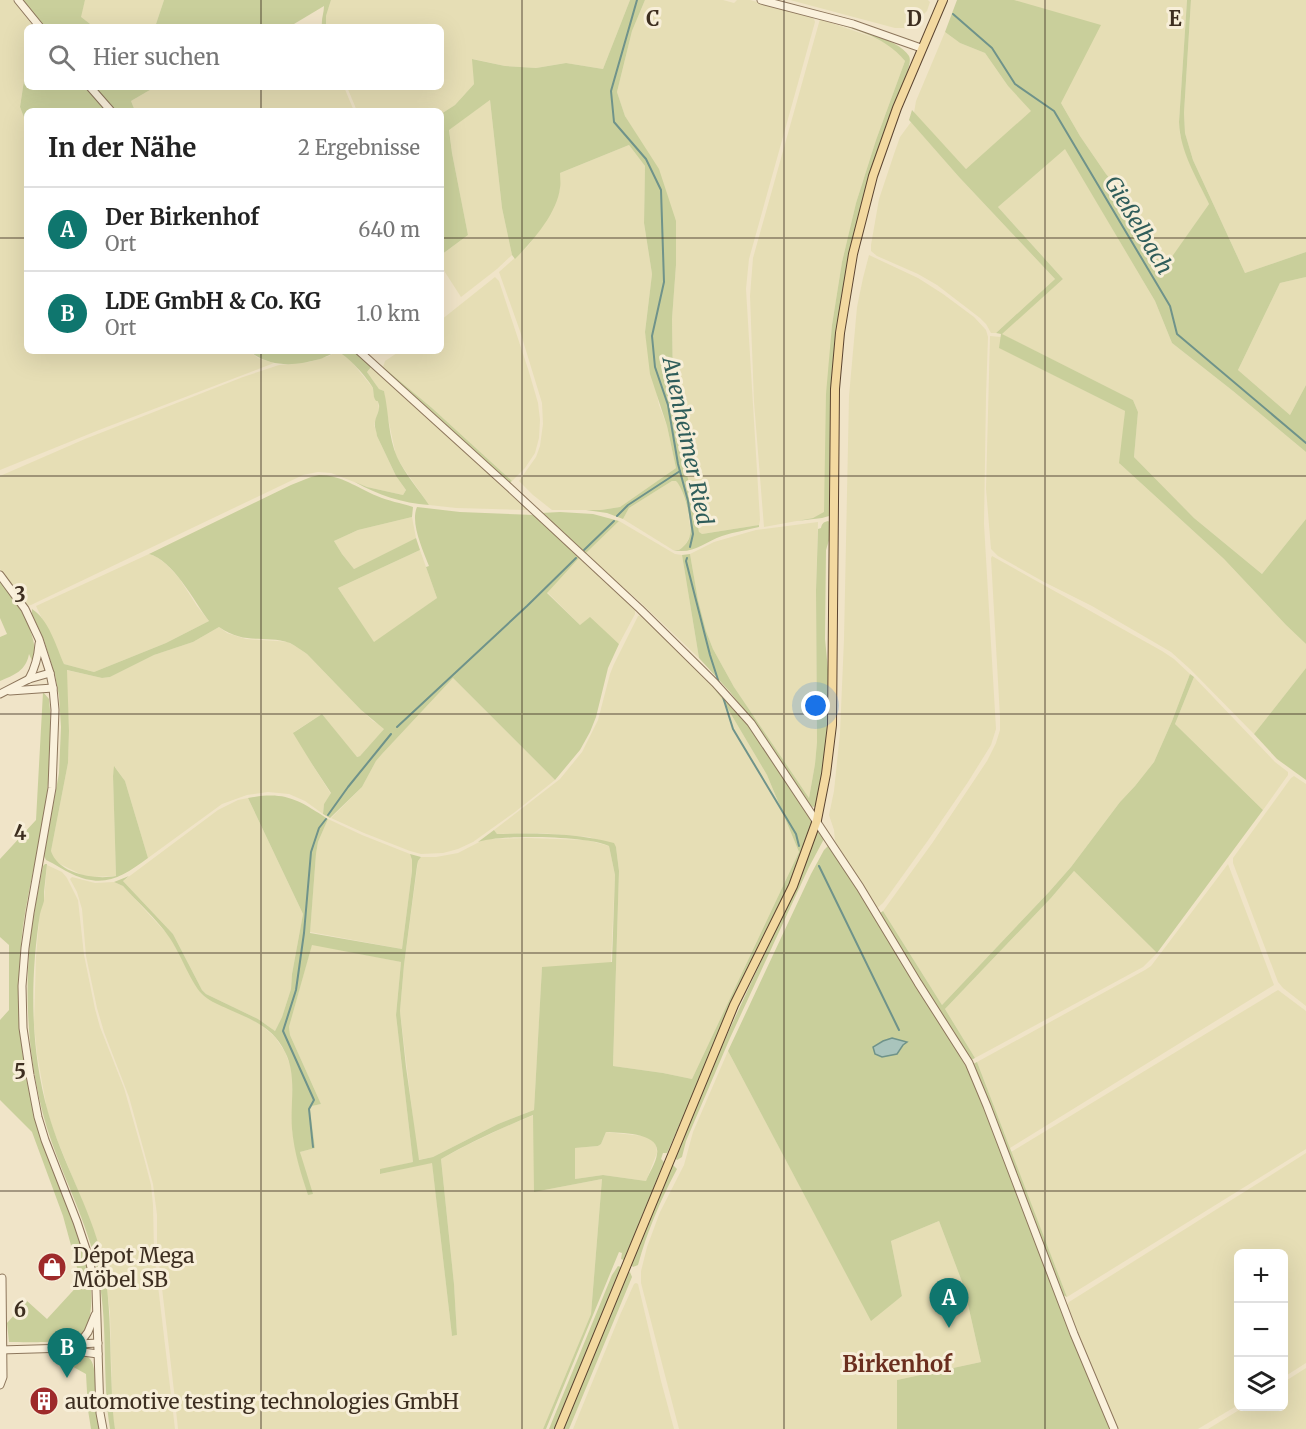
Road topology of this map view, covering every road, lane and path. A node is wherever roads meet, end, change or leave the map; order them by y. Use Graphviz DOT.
graph roads {
  1 [pos="18,0"];
  2 [pos="761,0"];
  3 [pos="941,4"];
  4 [pos="38,24"];
  5 [pos="921,48"];
  6 [pos="93,90"];
  7 [pos="108,108"];
  8 [pos="362,354"];
  9 [pos="0,575"];
  10 [pos="39,639"];
  11 [pos="50,673"];
  12 [pos="29,679"];
  13 [pos="53,688"];
  14 [pos="8,691"];
  15 [pos="0,694"];
  16 [pos="817,820"];
  17 [pos="2,1278"];
  18 [pos="97,1313"];
  19 [pos="98,1343"];
  20 [pos="79,1344"];
  21 [pos="68,1348"];
  22 [pos="1,1350"];
  23 [pos="98,1354"];
  24 [pos="0,1385"];
  25 [pos="103,1429"];
  26 [pos="559,1429"];
  27 [pos="1114,1429"];
  1 -- 4 [label="street"];
  2 -- 5 [label="street"];
  3 -- 5 [label="main road"];
  5 -- 16 [label="main road"];
  6 -- 7 [label="street"];
  8 -- 16 [label="street"];
  9 -- 10 [label="street"];
  10 -- 11 [label="street"];
  10 -- 12 [label="street"];
  11 -- 12 [label="street"];
  11 -- 13 [label="street"];
  12 -- 14 [label="street"];
  13 -- 14 [label="street"];
  13 -- 18 [label="street"];
  14 -- 15 [label="street"];
  16 -- 26 [label="main road"];
  16 -- 27 [label="street"];
  17 -- 22 [label="street"];
  18 -- 19 [label="street"];
  18 -- 20 [label="street"];
  19 -- 20 [label="street"];
  19 -- 23 [label="street"];
  20 -- 21 [label="street"];
  21 -- 22 [label="street"];
  21 -- 23 [label="street"];
  22 -- 24 [label="street"];
  23 -- 25 [label="street"];
}
